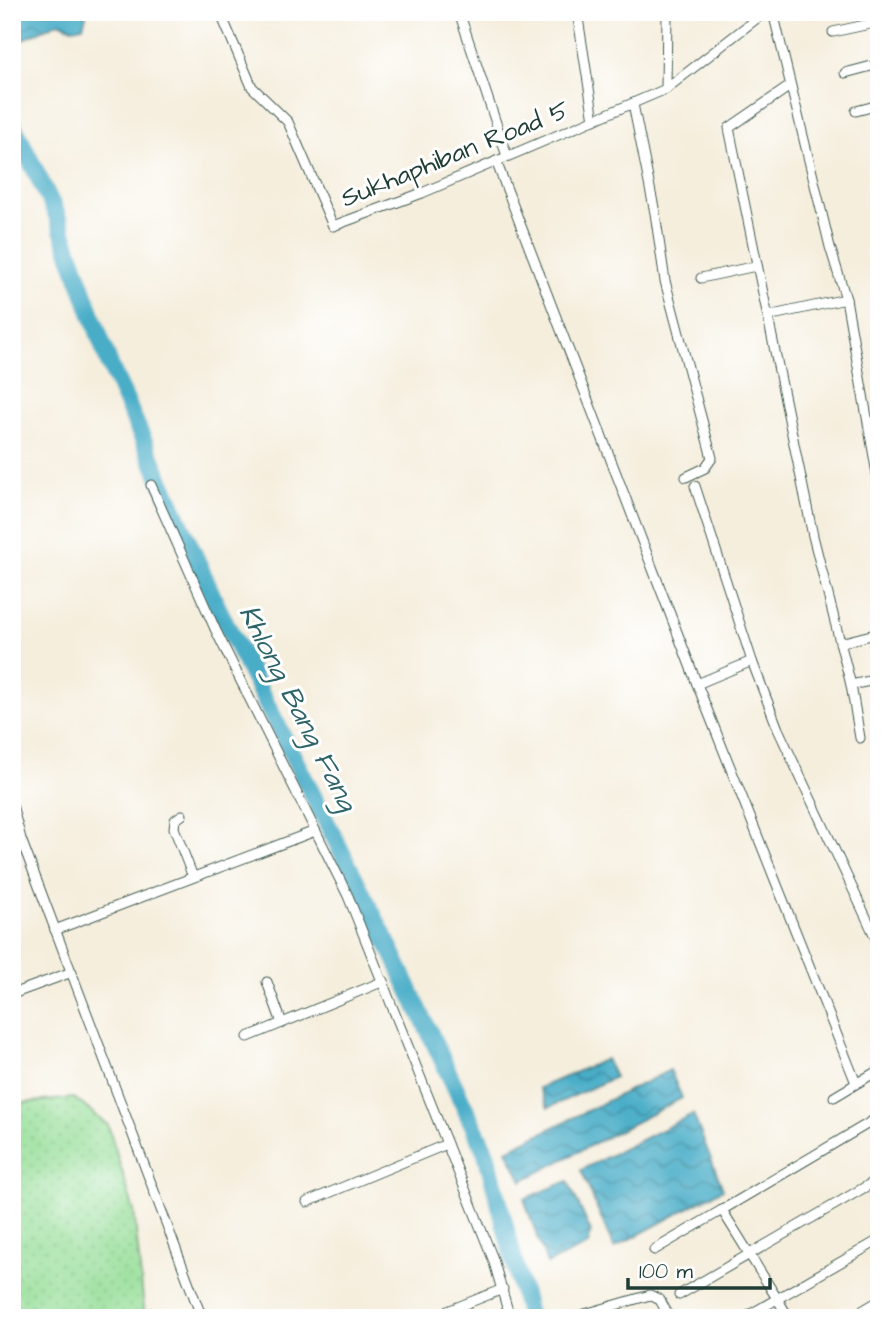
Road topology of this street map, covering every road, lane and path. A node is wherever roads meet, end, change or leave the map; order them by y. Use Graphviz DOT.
graph roads {
  1 [pos="220,12"];
  2 [pos="459,12"];
  3 [pos="577,12"];
  4 [pos="667,12"];
  5 [pos="765,12"];
  6 [pos="773,12"];
  7 [pos="879,22"];
  8 [pos="833,32"];
  9 [pos="879,64"];
  10 [pos="845,73"];
  11 [pos="790,86"];
  12 [pos="666,89"];
  13 [pos="633,104"];
  14 [pos="879,105"];
  15 [pos="856,111"];
  16 [pos="594,120"];
  17 [pos="507,156"];
  18 [pos="496,161"];
  19 [pos="756,266"];
  20 [pos="701,278"];
  21 [pos="846,299"];
  22 [pos="768,316"];
  23 [pos="686,477"];
  24 [pos="151,485"];
  25 [pos="879,485"];
  26 [pos="695,486"];
  27 [pos="879,633"];
  28 [pos="840,643"];
  29 [pos="752,661"];
  30 [pos="879,679"];
  31 [pos="697,684"];
  32 [pos="851,685"];
  33 [pos="860,738"];
  34 [pos="12,805"];
  35 [pos="183,815"];
  36 [pos="315,831"];
  37 [pos="17,841"];
  38 [pos="193,877"];
  39 [pos="55,930"];
  40 [pos="879,945"];
  41 [pos="72,972"];
  42 [pos="384,981"];
  43 [pos="267,982"];
  44 [pos="12,994"];
  45 [pos="282,1023"];
  46 [pos="248,1037"];
  47 [pos="879,1070"];
  48 [pos="856,1083"];
  49 [pos="834,1097"];
  50 [pos="879,1117"];
  51 [pos="447,1144"];
  52 [pos="879,1179"];
  53 [pos="307,1202"];
  54 [pos="722,1210"];
  55 [pos="879,1240"];
  56 [pos="654,1250"];
  57 [pos="750,1254"];
  58 [pos="503,1289"];
  59 [pos="679,1295"];
  60 [pos="778,1298"];
  61 [pos="879,1301"];
  62 [pos="202,1318"];
  63 [pos="430,1318"];
  64 [pos="510,1318"];
  65 [pos="571,1318"];
  66 [pos="670,1318"];
  67 [pos="744,1318"];
  68 [pos="789,1318"];
  69 [pos="850,1318"];
  1 -- 18 [label="street, Sukhaphiban Road 5"];
  2 -- 17 [label="street"];
  3 -- 16 [label="street"];
  4 -- 12 [label="street"];
  5 -- 12 [label="street, Sukhaphiban Road 5"];
  6 -- 11 [label="street"];
  7 -- 8 [label="street"];
  9 -- 10 [label="street"];
  11 -- 19 [label="street"];
  11 -- 21 [label="street"];
  12 -- 13 [label="street, Sukhaphiban Road 5"];
  13 -- 16 [label="street, Sukhaphiban Road 5"];
  13 -- 23 [label="street"];
  14 -- 15 [label="street"];
  16 -- 17 [label="street, Sukhaphiban Road 5"];
  17 -- 18 [label="street, Sukhaphiban Road 5"];
  18 -- 31 [label="street"];
  19 -- 20 [label="street"];
  19 -- 22 [label="street"];
  21 -- 22 [label="street"];
  21 -- 25 [label="street"];
  22 -- 28 [label="street"];
  24 -- 36 [label="street"];
  26 -- 29 [label="street"];
  27 -- 28 [label="street"];
  28 -- 32 [label="street"];
  29 -- 31 [label="street"];
  29 -- 40 [label="street"];
  30 -- 32 [label="street"];
  31 -- 48 [label="street"];
  32 -- 33 [label="street"];
  34 -- 37 [label="street"];
  35 -- 38 [label="street"];
  36 -- 38 [label="street"];
  36 -- 42 [label="street"];
  37 -- 39 [label="street"];
  38 -- 39 [label="street"];
  39 -- 41 [label="street"];
  41 -- 44 [label="street"];
  41 -- 62 [label="street"];
  42 -- 45 [label="street"];
  42 -- 51 [label="street"];
  43 -- 45 [label="street"];
  45 -- 46 [label="street"];
  47 -- 48 [label="street"];
  48 -- 49 [label="street"];
  50 -- 54 [label="street"];
  51 -- 53 [label="street"];
  51 -- 58 [label="street"];
  52 -- 57 [label="street"];
  54 -- 56 [label="street"];
  54 -- 57 [label="street"];
  55 -- 60 [label="street"];
  57 -- 59 [label="street"];
  57 -- 60 [label="street"];
  58 -- 63 [label="street"];
  58 -- 64 [label="street"];
  60 -- 67 [label="street"];
  60 -- 68 [label="street"];
  61 -- 69 [label="street"];
  65 -- 66 [label="street"];
}
